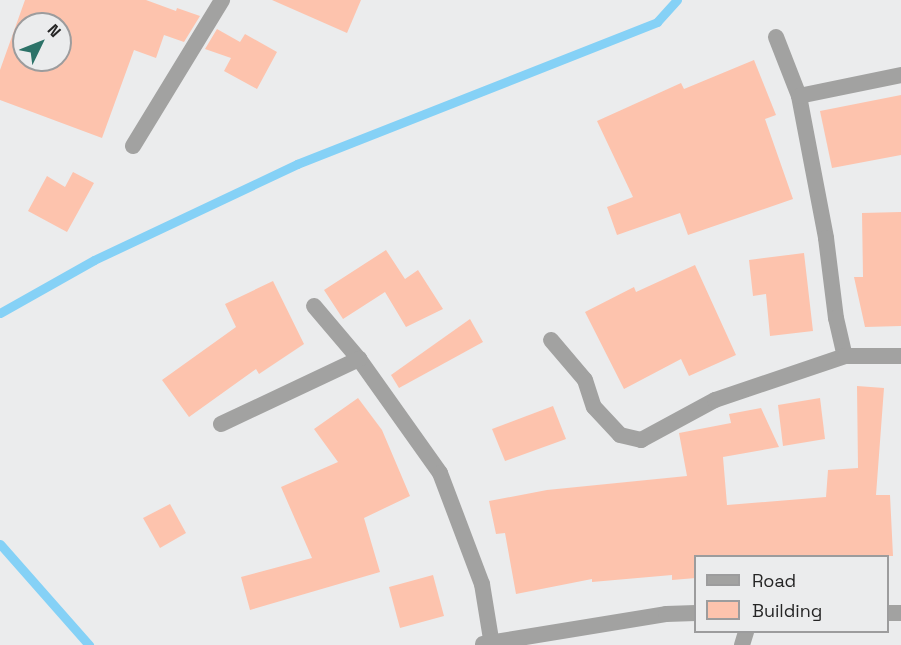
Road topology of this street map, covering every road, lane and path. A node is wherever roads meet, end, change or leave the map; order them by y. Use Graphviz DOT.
graph roads {
  1 [pos="222,0"];
  2 [pos="776,37"];
  3 [pos="901,75"];
  4 [pos="799,96"];
  5 [pos="133,146"];
  6 [pos="314,306"];
  7 [pos="551,340"];
  8 [pos="845,356"];
  9 [pos="901,356"];
  10 [pos="359,359"];
  11 [pos="221,424"];
  12 [pos="694,613"];
  13 [pos="488,644"];
  1 -- 5 [label="street"];
  2 -- 4 [label="street"];
  3 -- 4 [label="street"];
  4 -- 8 [label="street"];
  6 -- 10 [label="street"];
  7 -- 8 [label="street"];
  8 -- 9 [label="street"];
  10 -- 11 [label="street"];
  10 -- 13 [label="street"];
  12 -- 13 [label="street"];
}
